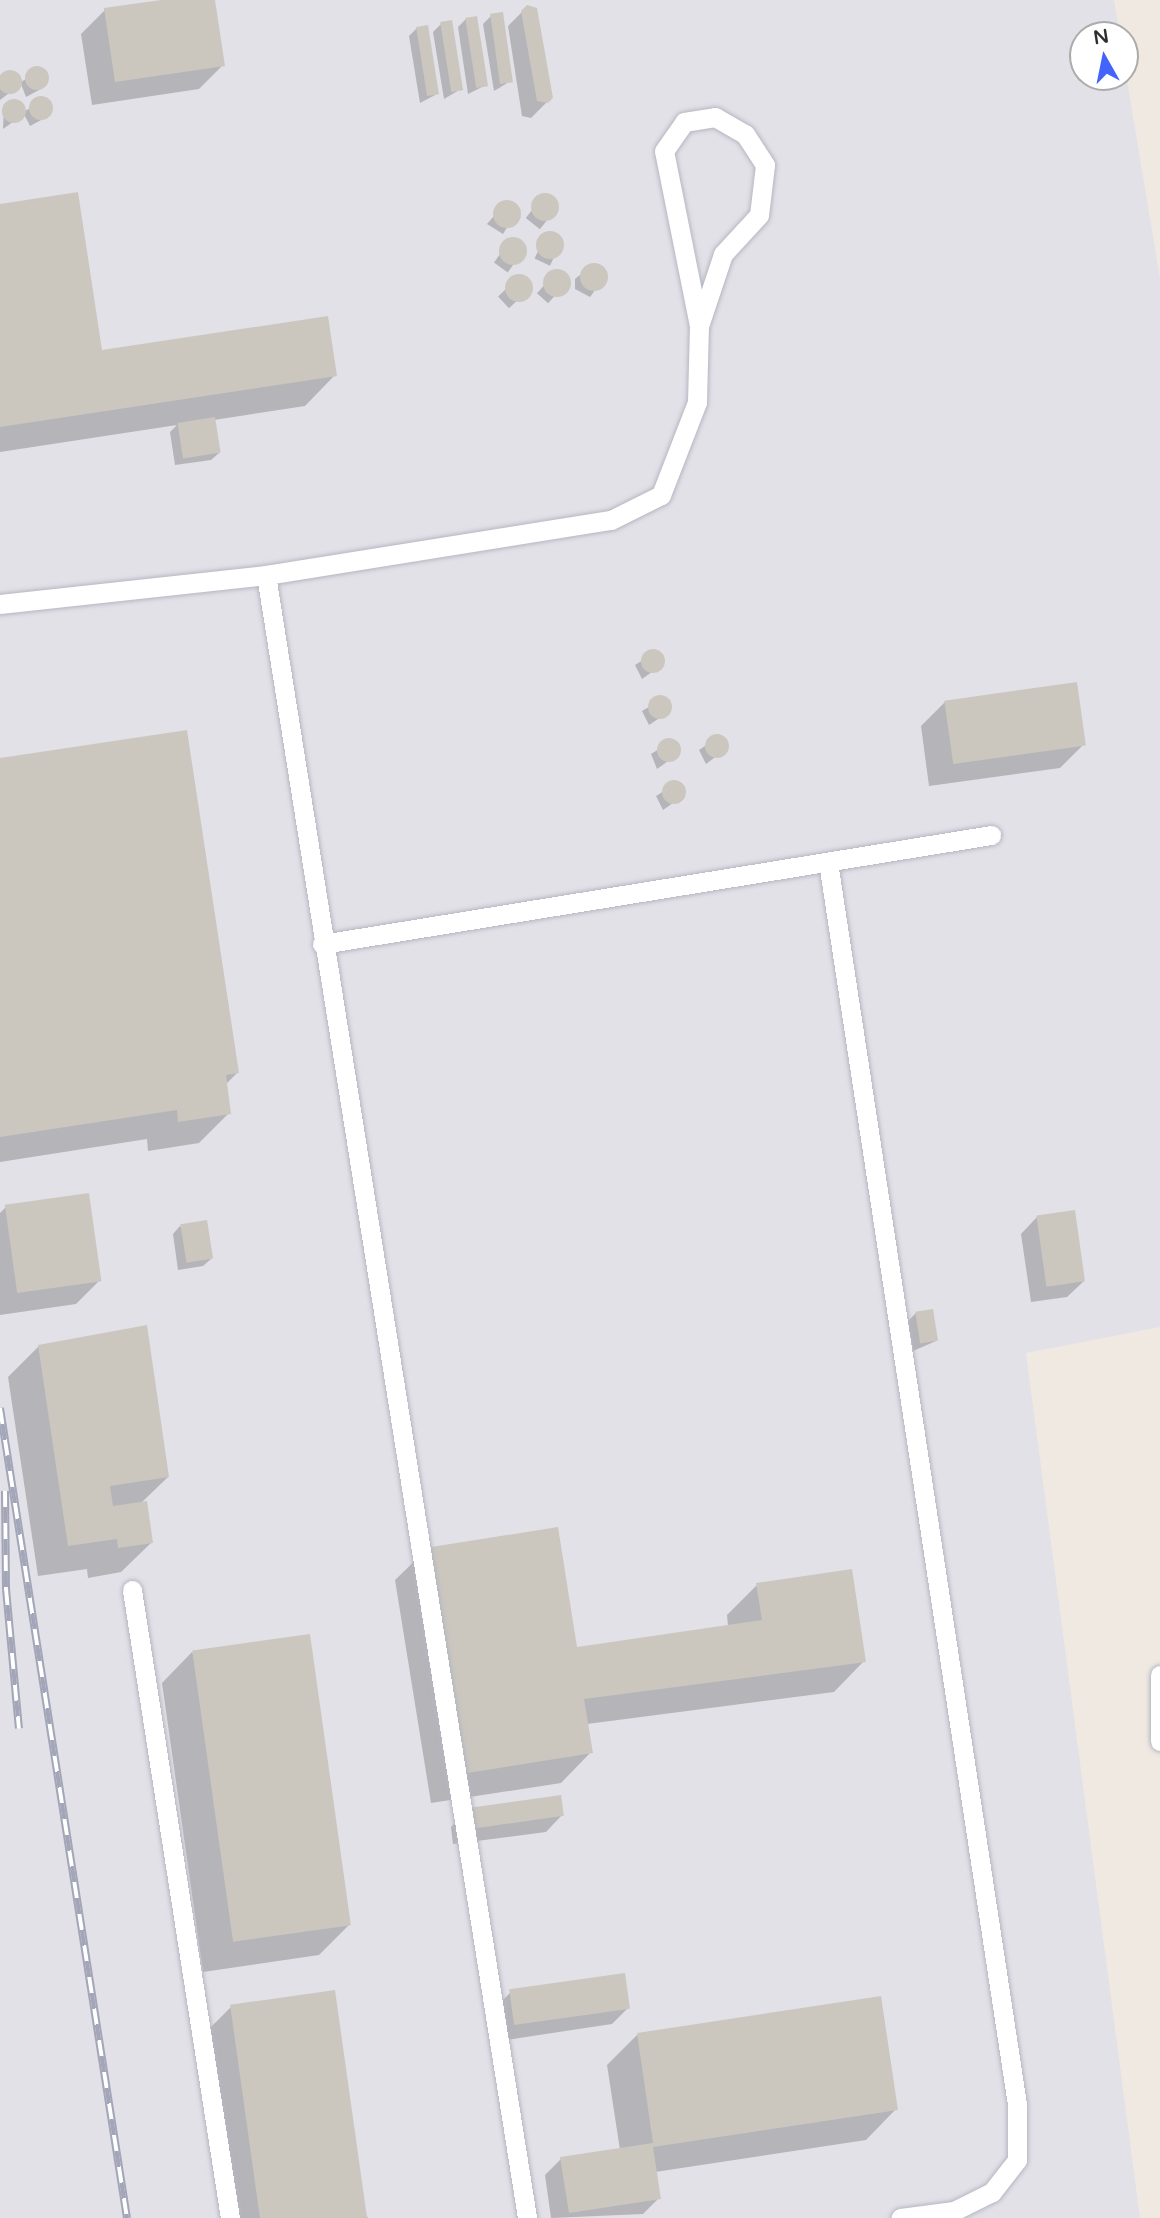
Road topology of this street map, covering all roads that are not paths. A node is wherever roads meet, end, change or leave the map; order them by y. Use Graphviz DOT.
graph roads {
  1 [pos="699,326"];
  2 [pos="266,575"];
  3 [pos="0,604"];
  4 [pos="992,835"];
  5 [pos="828,862"];
  6 [pos="322,944"];
  7 [pos="132,1590"];
  8 [pos="1160,1675"];
  9 [pos="1160,1741"];
  10 [pos="230,2218"];
  11 [pos="527,2218"];
  12 [pos="900,2218"];
  1 -- 1 [label="lane"];
  1 -- 2 [label="lane"];
  2 -- 3 [label="lane"];
  2 -- 6 [label="lane"];
  4 -- 5 [label="lane"];
  5 -- 6 [label="lane"];
  5 -- 12 [label="lane"];
  6 -- 11 [label="lane"];
  7 -- 10 [label="lane"];
  8 -- 9 [label="lane"];
}
